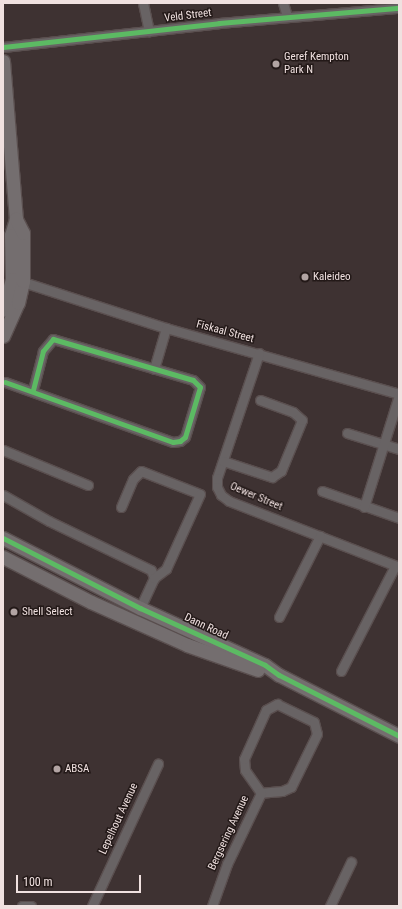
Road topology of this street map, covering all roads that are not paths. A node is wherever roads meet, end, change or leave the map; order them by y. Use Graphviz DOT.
graph roads {
  1 [pos="143,3"];
  2 [pos="283,3"];
  3 [pos="399,8"];
  4 [pos="287,16"];
  5 [pos="149,31"];
  6 [pos="3,47"];
  7 [pos="3,61"];
  8 [pos="16,284"];
  9 [pos="3,310"];
  10 [pos="166,328"];
  11 [pos="3,336"];
  12 [pos="259,353"];
  13 [pos="154,369"];
  14 [pos="5,382"];
  15 [pos="32,390"];
  16 [pos="399,395"];
  17 [pos="260,400"];
  18 [pos="348,433"];
  19 [pos="385,444"];
  20 [pos="399,449"];
  21 [pos="3,450"];
  22 [pos="223,461"];
  23 [pos="88,485"];
  24 [pos="322,491"];
  25 [pos="3,495"];
  26 [pos="121,507"];
  27 [pos="364,507"];
  28 [pos="399,518"];
  29 [pos="320,536"];
  30 [pos="3,538"];
  31 [pos="3,558"];
  32 [pos="397,566"];
  33 [pos="154,578"];
  34 [pos="140,608"];
  35 [pos="279,617"];
  36 [pos="341,671"];
  37 [pos="279,675"];
  38 [pos="399,736"];
  39 [pos="158,764"];
  40 [pos="261,793"];
  41 [pos="351,862"];
  42 [pos="22,906"];
  43 [pos="31,906"];
  44 [pos="92,906"];
  45 [pos="212,906"];
  46 [pos="330,906"];
  1 -- 5 [label="street"];
  2 -- 4 [label="street"];
  3 -- 4 [label="street, Veld Street"];
  4 -- 5 [label="street, Veld Street"];
  5 -- 6 [label="street, Veld Street"];
  7 -- 8 [label="street"];
  8 -- 9 [label="street"];
  8 -- 10 [label="street, Fiskaal Street"];
  8 -- 11 [label="street"];
  10 -- 12 [label="street, Fiskaal Street"];
  10 -- 13 [label="street"];
  12 -- 16 [label="street, Fiskaal Street"];
  12 -- 22 [label="street, Oewer Street"];
  13 -- 15 [label="street"];
  13 -- 15 [label="street"];
  14 -- 15 [label="street"];
  16 -- 19 [label="street"];
  17 -- 22 [label="street"];
  18 -- 19 [label="street"];
  19 -- 20 [label="street"];
  19 -- 27 [label="street"];
  21 -- 23 [label="street"];
  22 -- 29 [label="street, Oewer Street"];
  24 -- 27 [label="street"];
  25 -- 33 [label="street"];
  26 -- 33 [label="street"];
  27 -- 28 [label="street"];
  29 -- 32 [label="street, Oewer Street"];
  29 -- 35 [label="street"];
  30 -- 34 [label="street, Dann Road"];
  31 -- 37 [label="street, Dann Road"];
  32 -- 36 [label="street"];
  33 -- 34 [label="street"];
  34 -- 37 [label="street, Dann Road"];
  37 -- 38 [label="street, Dann Road"];
  39 -- 44 [label="street, Lepelhout Avenue"];
  40 -- 40 [label="street"];
  40 -- 45 [label="street, Bergsering Avenue"];
  41 -- 46 [label="street"];
  42 -- 43 [label="street"];
}
